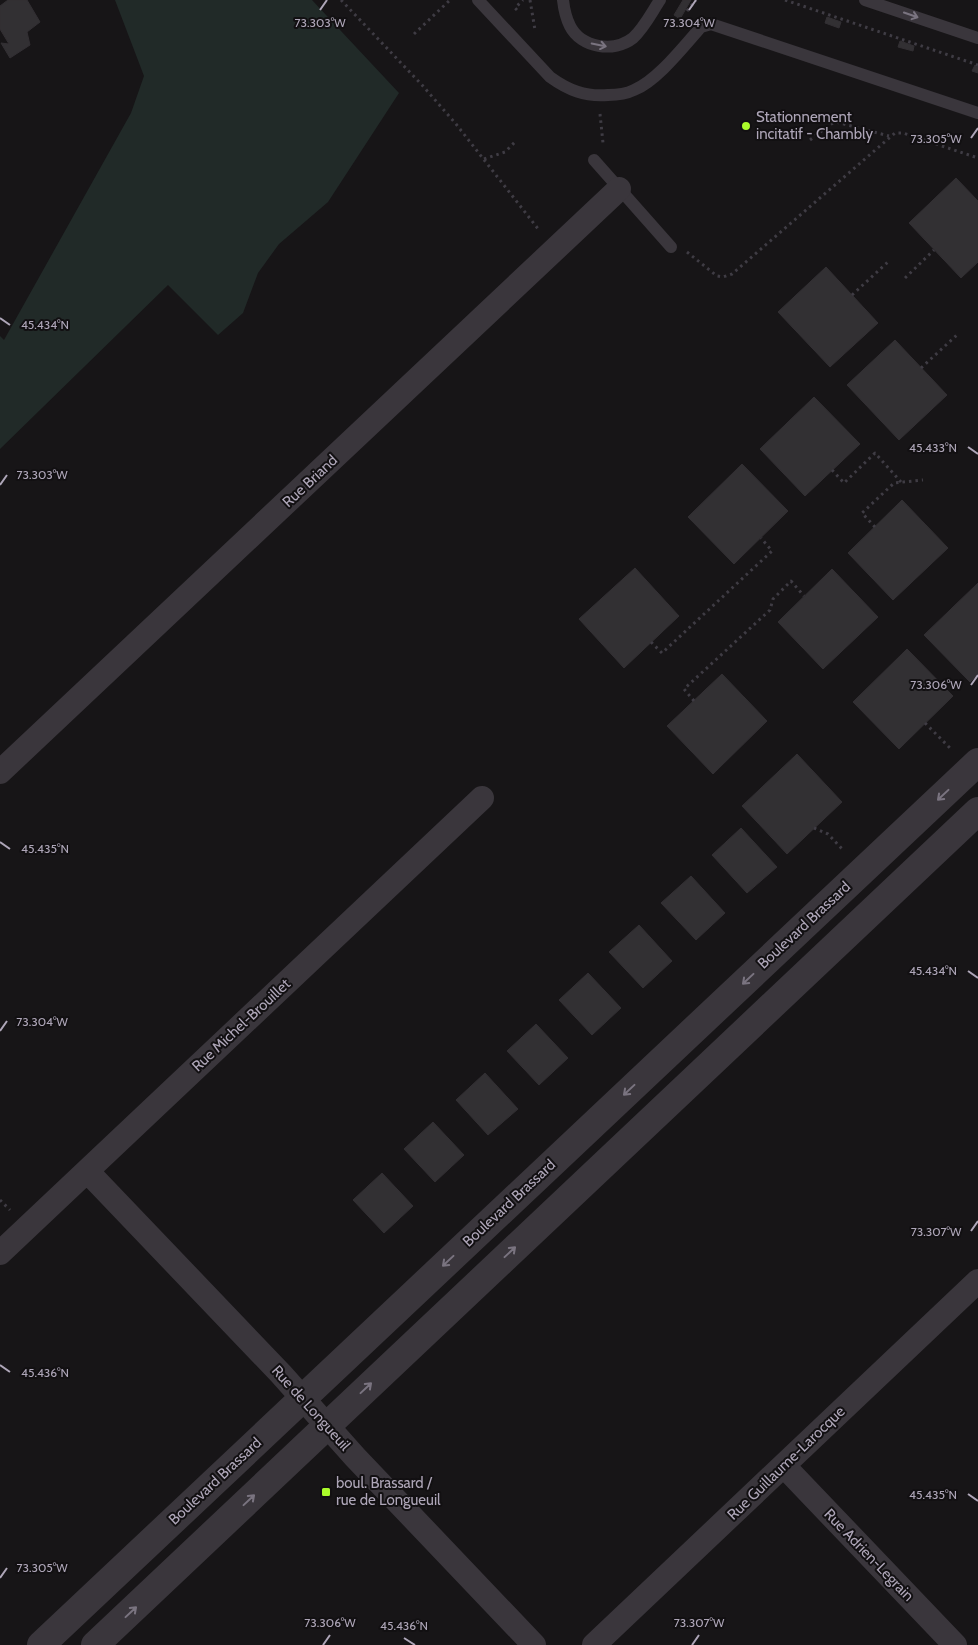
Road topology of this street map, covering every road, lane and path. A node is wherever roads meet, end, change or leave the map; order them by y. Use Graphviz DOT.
graph roads {
  1 [pos="341,0"];
  2 [pos="450,0"];
  3 [pos="478,0"];
  4 [pos="530,0"];
  5 [pos="563,0"];
  6 [pos="660,0"];
  7 [pos="785,0"];
  8 [pos="865,0"];
  9 [pos="535,30"];
  10 [pos="414,34"];
  11 [pos="978,38"];
  12 [pos="978,65"];
  13 [pos="600,111"];
  14 [pos="978,113"];
  15 [pos="890,136"];
  16 [pos="810,140"];
  17 [pos="516,141"];
  18 [pos="604,151"];
  19 [pos="978,158"];
  20 [pos="484,159"];
  21 [pos="594,160"];
  22 [pos="619,189"];
  23 [pos="540,230"];
  24 [pos="671,246"];
  25 [pos="934,250"];
  26 [pos="889,261"];
  27 [pos="905,278"];
  28 [pos="852,296"];
  29 [pos="958,334"];
  30 [pos="921,368"];
  31 [pos="832,470"];
  32 [pos="923,480"];
  33 [pos="901,482"];
  34 [pos="875,527"];
  35 [pos="761,538"];
  36 [pos="804,596"];
  37 [pos="651,642"];
  38 [pos="694,700"];
  39 [pos="925,723"];
  40 [pos="951,749"];
  41 [pos="978,762"];
  42 [pos="0,772"];
  43 [pos="482,798"];
  44 [pos="978,811"];
  45 [pos="814,828"];
  46 [pos="844,851"];
  47 [pos="87,1171"];
  48 [pos="0,1200"];
  49 [pos="14,1214"];
  50 [pos="0,1253"];
  51 [pos="978,1281"];
  52 [pos="302,1398"];
  53 [pos="326,1425"];
  54 [pos="784,1466"];
  55 [pos="41,1645"];
  56 [pos="95,1645"];
  57 [pos="534,1645"];
  58 [pos="594,1645"];
  59 [pos="954,1645"];
  1 -- 20 [label="path"];
  2 -- 10 [label="path"];
  3 -- 14 [label="lane"];
  4 -- 9 [label="path"];
  5 -- 6 [label="lane, one-way"];
  7 -- 12 [label="path"];
  8 -- 11 [label="lane, one-way"];
  13 -- 18 [label="path"];
  15 -- 16 [label="path"];
  15 -- 19 [label="path"];
  15 -- 24 [label="path"];
  17 -- 20 [label="path"];
  20 -- 23 [label="path"];
  21 -- 22 [label="lane"];
  22 -- 24 [label="lane"];
  22 -- 42 [label="street, Rue Briand"];
  25 -- 27 [label="path"];
  26 -- 28 [label="path"];
  29 -- 30 [label="path"];
  31 -- 33 [label="path"];
  32 -- 33 [label="path"];
  33 -- 34 [label="path"];
  35 -- 37 [label="path"];
  36 -- 38 [label="path"];
  39 -- 40 [label="path"];
  41 -- 52 [label="street, Boulevard Brassard, one-way"];
  43 -- 47 [label="street, Rue Michel-Brouillet"];
  53 -- 44 [label="street, one-way"];
  45 -- 46 [label="path"];
  47 -- 50 [label="street, Rue Michel-Brouillet"];
  47 -- 52 [label="street, Rue de Longueuil"];
  48 -- 49 [label="path"];
  51 -- 54 [label="street, Rue Guillaume-Larocque"];
  52 -- 53 [label="street, Rue de Longueuil"];
  52 -- 55 [label="street, Boulevard Brassard"];
  56 -- 53 [label="street, one-way"];
  53 -- 57 [label="street, Rue de Longueuil"];
  54 -- 58 [label="street, Rue Guillaume-Larocque"];
  54 -- 59 [label="street, Rue Adrien-Legrain"];
}
